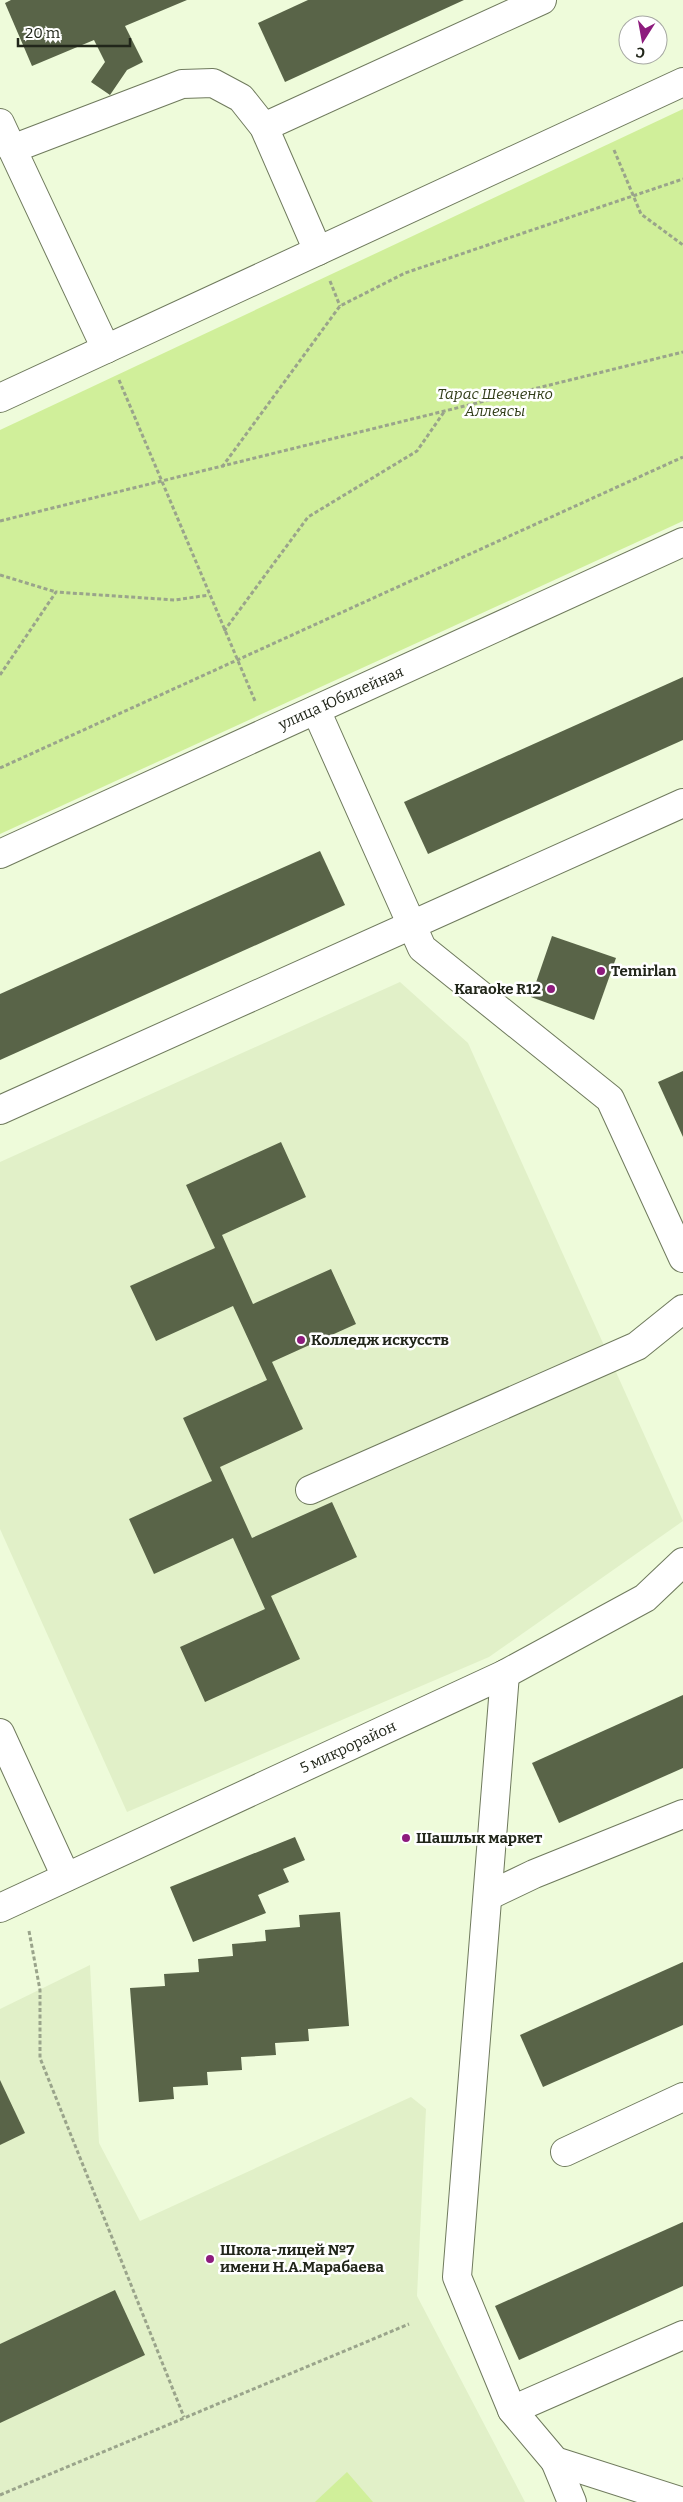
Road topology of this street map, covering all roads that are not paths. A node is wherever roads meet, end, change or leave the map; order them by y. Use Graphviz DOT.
graph roads {
  1 [pos="542,0"];
  2 [pos="683,82"];
  3 [pos="0,123"];
  4 [pos="264,127"];
  5 [pos="12,149"];
  6 [pos="318,251"];
  7 [pos="106,349"];
  8 [pos="0,398"];
  9 [pos="683,542"];
  10 [pos="316,710"];
  11 [pos="683,803"];
  12 [pos="0,854"];
  13 [pos="412,927"];
  14 [pos="0,1110"];
  15 [pos="683,1258"];
  16 [pos="683,1309"];
  17 [pos="310,1490"];
  18 [pos="683,1562"];
  19 [pos="505,1674"];
  20 [pos="0,1733"];
  21 [pos="683,1814"];
  22 [pos="66,1877"];
  23 [pos="488,1896"];
  24 [pos="11,1903"];
  25 [pos="683,2097"];
  26 [pos="565,2152"];
  27 [pos="683,2335"];
  28 [pos="512,2410"];
  29 [pos="555,2460"];
  30 [pos="572,2502"];
  31 [pos="683,2502"];
  1 -- 4 [label="street"];
  2 -- 6 [label="street"];
  3 -- 5 [label="street"];
  4 -- 5 [label="street"];
  4 -- 6 [label="street"];
  5 -- 7 [label="street"];
  6 -- 7 [label="street"];
  7 -- 8 [label="street"];
  9 -- 10 [label="street, улица Юбилейная"];
  10 -- 12 [label="street, улица Юбилейная"];
  10 -- 13 [label="street"];
  11 -- 13 [label="street"];
  13 -- 14 [label="street"];
  13 -- 15 [label="street"];
  16 -- 17 [label="street"];
  18 -- 19 [label="street, 5 микрорайон"];
  19 -- 22 [label="street, 5 микрорайон"];
  19 -- 23 [label="street"];
  20 -- 22 [label="street"];
  21 -- 23 [label="street"];
  22 -- 24 [label="street, 5 микрорайон"];
  23 -- 28 [label="street"];
  25 -- 26 [label="street"];
  27 -- 28 [label="street"];
  28 -- 29 [label="street"];
  29 -- 30 [label="street"];
  29 -- 31 [label="street"];
}
